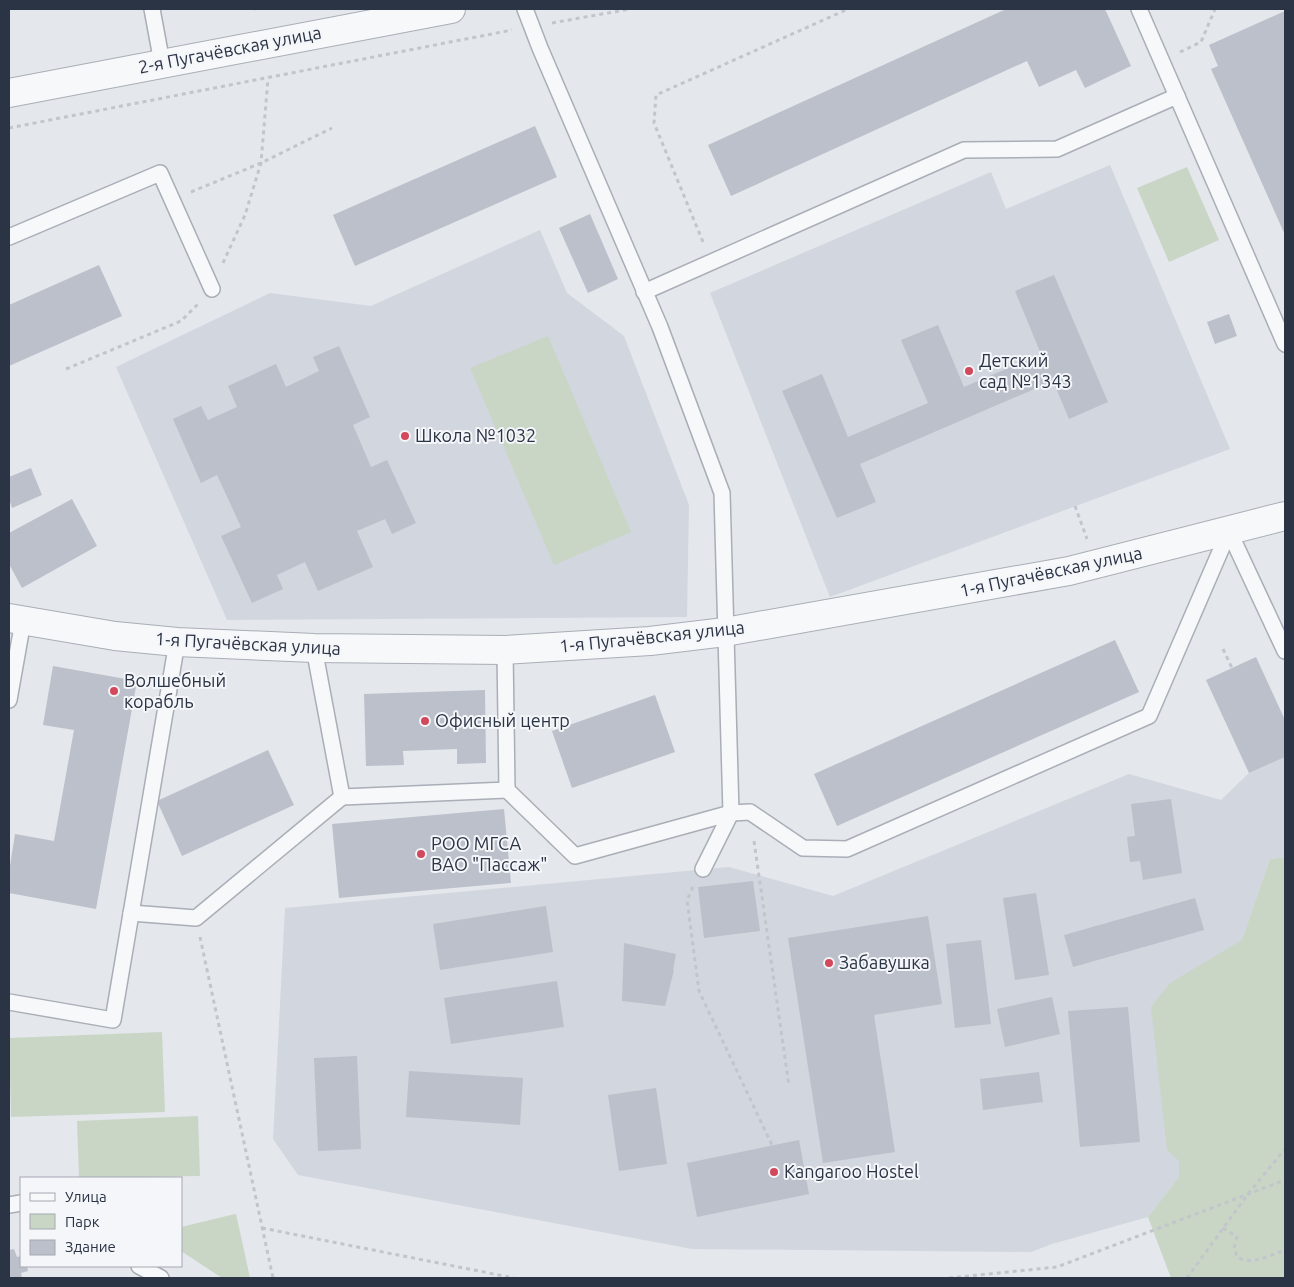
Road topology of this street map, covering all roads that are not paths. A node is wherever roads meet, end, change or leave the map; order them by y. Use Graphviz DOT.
graph roads {
  1 [pos="152,9"];
  2 [pos="452,9"];
  3 [pos="525,9"];
  4 [pos="1139,9"];
  5 [pos="360,17"];
  6 [pos="162,64"];
  7 [pos="9,93"];
  8 [pos="1177,96"];
  9 [pos="9,237"];
  10 [pos="212,289"];
  11 [pos="644,292"];
  12 [pos="1285,344"];
  13 [pos="1285,516"];
  14 [pos="1228,531"];
  15 [pos="16,620"];
  16 [pos="725,632"];
  17 [pos="177,642"];
  18 [pos="314,648"];
  19 [pos="504,650"];
  20 [pos="1285,651"];
  21 [pos="9,700"];
  22 [pos="507,790"];
  23 [pos="342,797"];
  24 [pos="730,813"];
  25 [pos="703,869"];
  26 [pos="131,913"];
  27 [pos="9,1002"];
  28 [pos="141,1267"];
  29 [pos="161,1278"];
  1 -- 6 [label="lane"];
  2 -- 5 [label="street, 2-я Пугачёвская улица"];
  3 -- 11 [label="lane"];
  4 -- 8 [label="lane"];
  5 -- 6 [label="street, 2-я Пугачёвская улица"];
  6 -- 7 [label="street, 2-я Пугачёвская улица"];
  8 -- 11 [label="lane"];
  8 -- 12 [label="lane"];
  9 -- 10 [label="lane"];
  11 -- 16 [label="lane"];
  13 -- 14 [label="street, 1-я Пугачёвская улица"];
  14 -- 16 [label="street, 1-я Пугачёвская улица"];
  14 -- 20 [label="lane"];
  14 -- 24 [label="lane"];
  15 -- 17 [label="street, 1-я Пугачёвская улица"];
  15 -- 21 [label="lane"];
  16 -- 19 [label="street, 1-я Пугачёвская улица"];
  16 -- 24 [label="lane"];
  17 -- 18 [label="street, 1-я Пугачёвская улица"];
  17 -- 26 [label="lane"];
  18 -- 19 [label="street, 1-я Пугачёвская улица"];
  18 -- 23 [label="lane"];
  19 -- 22 [label="lane"];
  22 -- 23 [label="lane"];
  22 -- 24 [label="lane"];
  23 -- 26 [label="lane"];
  24 -- 25 [label="lane"];
  26 -- 27 [label="lane"];
  28 -- 29 [label="lane"];
}
